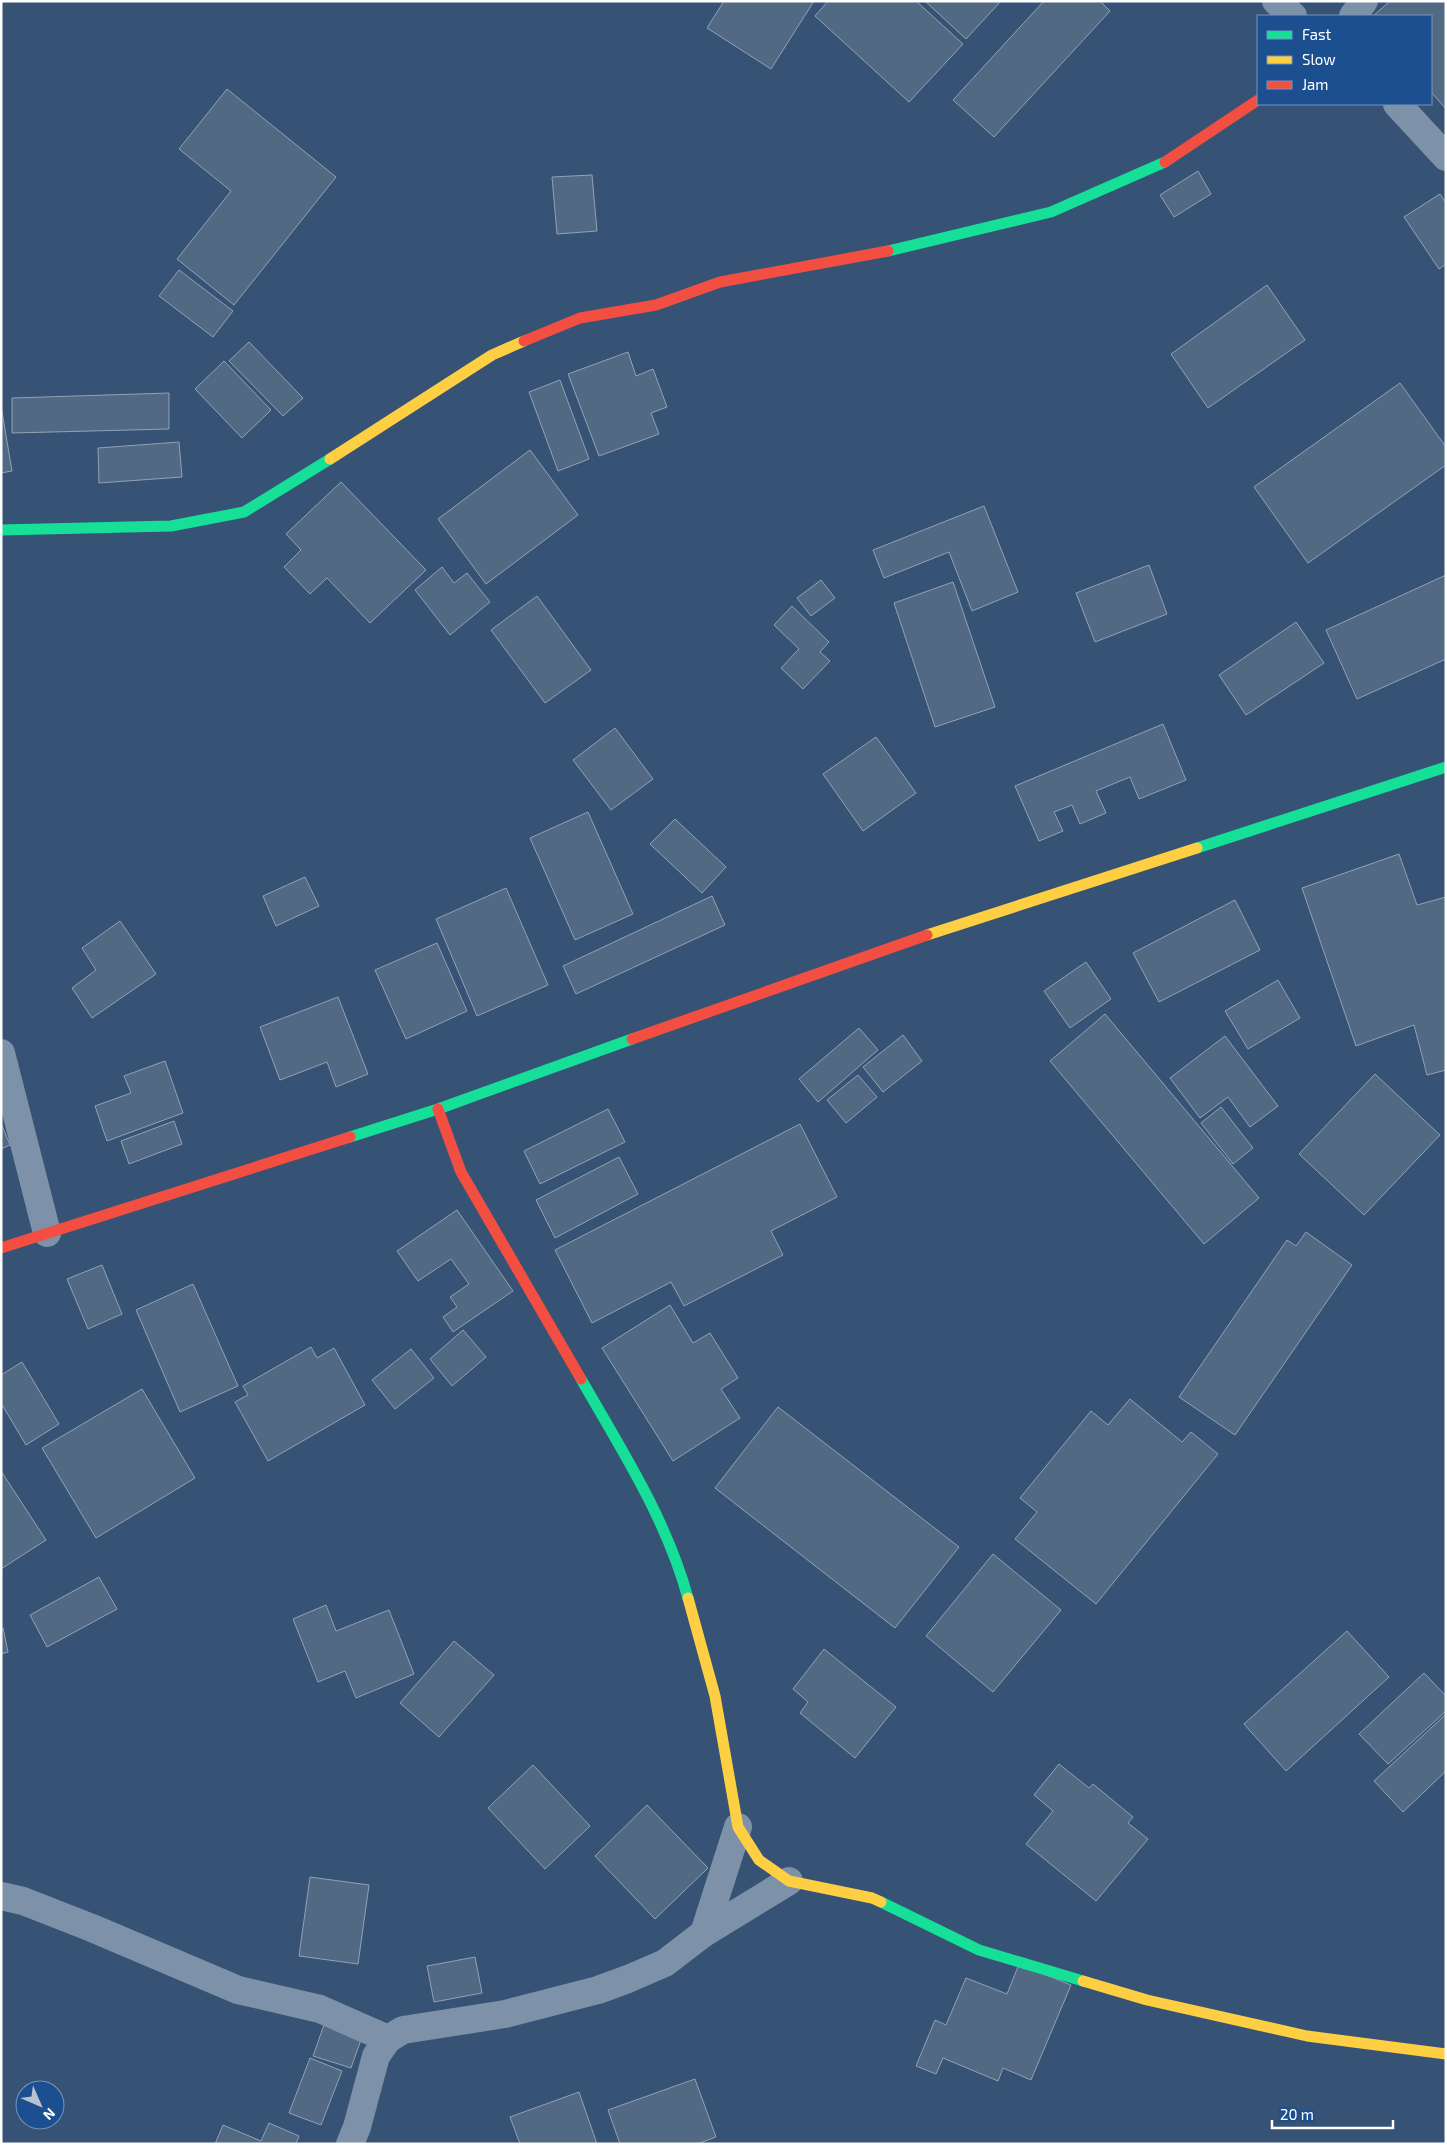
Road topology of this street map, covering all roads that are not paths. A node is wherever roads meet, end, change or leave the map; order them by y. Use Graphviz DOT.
graph roads {
  1 [pos="1276,1"];
  2 [pos="1364,1"];
  3 [pos="1292,15"];
  4 [pos="1354,15"];
  5 [pos="1257,101"];
  6 [pos="1399,105"];
  7 [pos="1446,157"];
  8 [pos="1,530"];
  9 [pos="1446,768"];
  10 [pos="1,1054"];
  11 [pos="438,1109"];
  12 [pos="47,1233"];
  13 [pos="1,1248"];
  14 [pos="738,1827"];
  15 [pos="789,1881"];
  16 [pos="1,1896"];
  17 [pos="704,1933"];
  18 [pos="388,2039"];
  19 [pos="1446,2054"];
  20 [pos="350,2144"];
  1 -- 3 [label="street"];
  2 -- 4 [label="street"];
  5 -- 8 [label="street"];
  6 -- 7 [label="street"];
  9 -- 11 [label="street"];
  10 -- 12 [label="street"];
  11 -- 12 [label="street"];
  11 -- 14 [label="street"];
  12 -- 13 [label="street"];
  14 -- 15 [label="street"];
  14 -- 17 [label="street"];
  15 -- 17 [label="street"];
  15 -- 19 [label="street"];
  16 -- 18 [label="street"];
  17 -- 18 [label="street"];
  18 -- 20 [label="street"];
}
